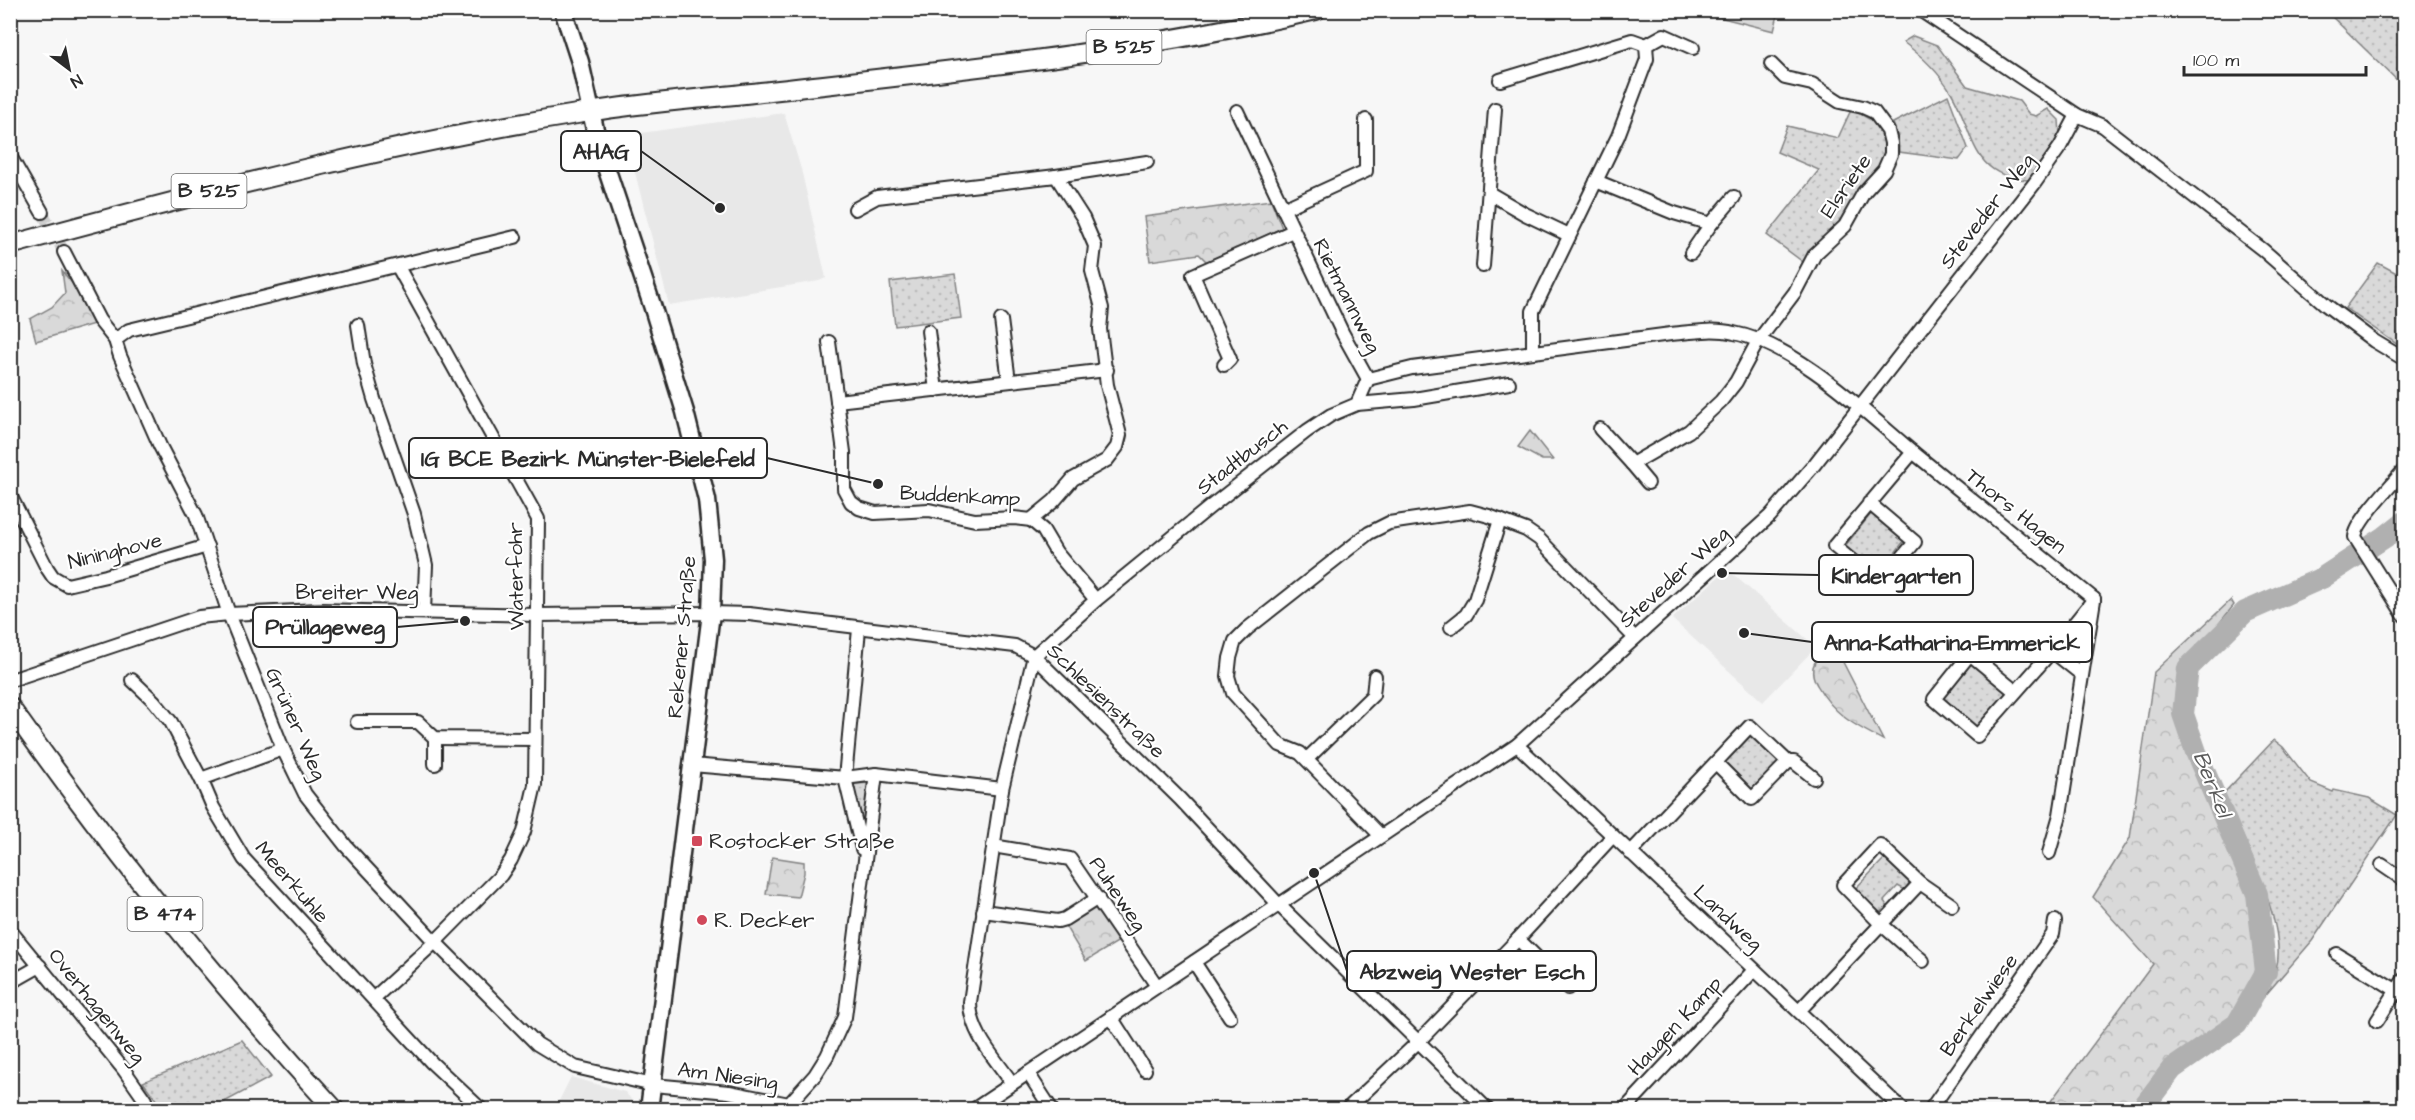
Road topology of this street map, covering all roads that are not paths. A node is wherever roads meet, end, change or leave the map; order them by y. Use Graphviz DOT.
graph roads {
  1 [pos="563,10"];
  2 [pos="1316,10"];
  3 [pos="1920,10"];
  4 [pos="1646,45"];
  5 [pos="1693,48"];
  6 [pos="1771,64"];
  7 [pos="1500,80"];
  8 [pos="1495,109"];
  9 [pos="591,111"];
  10 [pos="1237,111"];
  11 [pos="2077,115"];
  12 [pos="1366,120"];
  13 [pos="10,156"];
  14 [pos="1147,162"];
  15 [pos="1056,176"];
  16 [pos="1596,181"];
  17 [pos="1489,192"];
  18 [pos="1734,196"];
  19 [pos="1283,208"];
  20 [pos="855,209"];
  21 [pos="42,212"];
  22 [pos="1711,224"];
  23 [pos="1293,231"];
  24 [pos="1569,236"];
  25 [pos="515,237"];
  26 [pos="10,245"];
  27 [pos="64,252"];
  28 [pos="1691,253"];
  29 [pos="1483,266"];
  30 [pos="398,267"];
  31 [pos="1001,320"];
  32 [pos="358,325"];
  33 [pos="928,331"];
  34 [pos="115,340"];
  35 [pos="1758,341"];
  36 [pos="829,342"];
  37 [pos="1533,352"];
  38 [pos="2404,359"];
  39 [pos="1224,365"];
  40 [pos="1107,370"];
  41 [pos="1368,379"];
  42 [pos="1009,381"];
  43 [pos="1509,383"];
  44 [pos="936,390"];
  45 [pos="837,401"];
  46 [pos="1357,404"];
  47 [pos="1860,408"];
  48 [pos="1600,429"];
  49 [pos="1913,452"];
  50 [pos="1632,464"];
  51 [pos="2404,470"];
  52 [pos="1648,483"];
  53 [pos="10,495"];
  54 [pos="1869,503"];
  55 [pos="1031,520"];
  56 [pos="1500,520"];
  57 [pos="207,546"];
  58 [pos="2094,599"];
  59 [pos="1096,600"];
  60 [pos="424,611"];
  61 [pos="711,613"];
  62 [pos="229,614"];
  63 [pos="537,615"];
  64 [pos="2404,615"];
  65 [pos="1451,627"];
  66 [pos="859,629"];
  67 [pos="1635,638"];
  68 [pos="2052,651"];
  69 [pos="1034,656"];
  70 [pos="2081,674"];
  71 [pos="1375,676"];
  72 [pos="14,679"];
  73 [pos="132,680"];
  74 [pos="2016,692"];
  75 [pos="10,707"];
  76 [pos="357,722"];
  77 [pos="435,738"];
  78 [pos="535,739"];
  79 [pos="1517,746"];
  80 [pos="283,749"];
  81 [pos="1307,759"];
  82 [pos="1788,762"];
  83 [pos="1716,763"];
  84 [pos="435,764"];
  85 [pos="692,765"];
  86 [pos="876,774"];
  87 [pos="845,778"];
  88 [pos="1814,778"];
  89 [pos="201,779"];
  90 [pos="1002,789"];
  91 [pos="1381,836"];
  92 [pos="1612,837"];
  93 [pos="993,846"];
  94 [pos="1630,853"];
  95 [pos="2049,853"];
  96 [pos="864,856"];
  97 [pos="2382,865"];
  98 [pos="2404,880"];
  99 [pos="1920,883"];
  100 [pos="1098,898"];
  101 [pos="1279,905"];
  102 [pos="1952,906"];
  103 [pos="983,910"];
  104 [pos="2055,921"];
  105 [pos="1881,924"];
  106 [pos="10,930"];
  107 [pos="1518,939"];
  108 [pos="435,942"];
  109 [pos="2337,954"];
  110 [pos="1923,961"];
  111 [pos="1194,962"];
  112 [pos="40,966"];
  113 [pos="1754,970"];
  114 [pos="10,983"];
  115 [pos="1157,986"];
  116 [pos="1568,988"];
  117 [pos="2402,988"];
  118 [pos="374,998"];
  119 [pos="1799,1011"];
  120 [pos="1111,1017"];
  121 [pos="1230,1017"];
  122 [pos="2377,1021"];
  123 [pos="1419,1041"];
  124 [pos="1145,1070"];
  125 [pos="1028,1072"];
  126 [pos="1012,1083"];
  127 [pos="653,1085"];
  128 [pos="793,1107"];
  129 [pos="147,1110"];
  130 [pos="168,1110"];
  131 [pos="190,1110"];
  132 [pos="335,1110"];
  133 [pos="482,1110"];
  134 [pos="649,1110"];
  135 [pos="973,1110"];
  136 [pos="1052,1110"];
  137 [pos="1346,1110"];
  138 [pos="1488,1110"];
  139 [pos="1624,1110"];
  140 [pos="1903,1110"];
  141 [pos="1930,1110"];
  1 -- 9 [label="street, Rekener Straße"];
  2 -- 9 [label="main road, B 525"];
  3 -- 11 [label="street"];
  4 -- 5 [label="street"];
  4 -- 7 [label="street"];
  4 -- 16 [label="street"];
  6 -- 35 [label="street, Elsriete"];
  8 -- 17 [label="street"];
  9 -- 26 [label="main road, B 525"];
  9 -- 61 [label="street, Rekener Straße"];
  10 -- 19 [label="street, Rietmannweg"];
  11 -- 38 [label="street"];
  11 -- 47 [label="street, Steveder Weg"];
  12 -- 19 [label="street"];
  13 -- 21 [label="street"];
  14 -- 15 [label="street"];
  15 -- 20 [label="street"];
  15 -- 40 [label="street, Buddenkamp"];
  16 -- 22 [label="street"];
  16 -- 24 [label="street"];
  17 -- 24 [label="street"];
  17 -- 29 [label="street"];
  18 -- 22 [label="street"];
  19 -- 23 [label="street, Rietmannweg"];
  22 -- 28 [label="street"];
  23 -- 39 [label="street, Rietmannweg"];
  23 -- 41 [label="street, Rietmannweg"];
  24 -- 37 [label="street"];
  25 -- 30 [label="street"];
  27 -- 34 [label="street, Grüner Weg"];
  30 -- 34 [label="street"];
  30 -- 63 [label="street, Waterfohr"];
  31 -- 42 [label="street"];
  32 -- 60 [label="street"];
  33 -- 44 [label="street"];
  34 -- 57 [label="street, Grüner Weg"];
  35 -- 37 [label="street"];
  35 -- 47 [label="street"];
  35 -- 50 [label="street"];
  36 -- 45 [label="street, Buddenkamp"];
  37 -- 41 [label="street"];
  40 -- 42 [label="street"];
  40 -- 55 [label="street, Buddenkamp"];
  41 -- 46 [label="street"];
  42 -- 44 [label="street"];
  43 -- 46 [label="street, Stadtbusch"];
  44 -- 45 [label="street"];
  45 -- 55 [label="street, Buddenkamp"];
  46 -- 59 [label="street, Stadtbusch"];
  47 -- 49 [label="street, Thors Hagen"];
  47 -- 67 [label="street, Steveder Weg"];
  48 -- 50 [label="street"];
  49 -- 54 [label="street"];
  49 -- 58 [label="street, Thors Hagen"];
  50 -- 52 [label="street"];
  51 -- 64 [label="street"];
  53 -- 57 [label="street, Nininghove"];
  54 -- 54 [label="street"];
  55 -- 59 [label="street, Buddenkamp"];
  56 -- 65 [label="street"];
  56 -- 67 [label="street"];
  56 -- 81 [label="street"];
  57 -- 62 [label="street, Grüner Weg"];
  58 -- 68 [label="street"];
  58 -- 70 [label="street"];
  59 -- 69 [label="street, Stadtbusch"];
  60 -- 62 [label="street, Breiter Weg"];
  60 -- 63 [label="street, Breiter Weg"];
  61 -- 63 [label="street, Breiter Weg"];
  61 -- 66 [label="street, Schlesienstraße"];
  61 -- 85 [label="street, Rekener Straße"];
  62 -- 72 [label="street, Breiter Weg"];
  62 -- 80 [label="street, Grüner Weg"];
  63 -- 78 [label="street, Waterfohr"];
  66 -- 69 [label="street, Schlesienstraße"];
  66 -- 87 [label="street"];
  67 -- 79 [label="street, Steveder Weg"];
  68 -- 70 [label="street"];
  68 -- 74 [label="street"];
  69 -- 90 [label="street"];
  69 -- 101 [label="street, Schlesienstraße"];
  70 -- 95 [label="street"];
  71 -- 81 [label="street"];
  73 -- 89 [label="street, Meerkuhle"];
  74 -- 74 [label="street"];
  75 -- 132 [label="main road, B 474"];
  76 -- 77 [label="street"];
  77 -- 78 [label="street"];
  77 -- 84 [label="street"];
  78 -- 108 [label="street, Waterfohr"];
  79 -- 91 [label="street, Steveder Weg"];
  79 -- 92 [label="street, Landweg"];
  80 -- 89 [label="street"];
  80 -- 108 [label="street, Grüner Weg"];
  81 -- 91 [label="street"];
  82 -- 83 [label="street"];
  82 -- 83 [label="street"];
  82 -- 88 [label="street"];
  83 -- 94 [label="street"];
  85 -- 87 [label="street"];
  85 -- 127 [label="street, Rekener Straße"];
  86 -- 87 [label="street"];
  86 -- 90 [label="street"];
  86 -- 96 [label="street"];
  87 -- 96 [label="street"];
  89 -- 118 [label="street, Meerkuhle"];
  90 -- 93 [label="street"];
  91 -- 101 [label="street, Steveder Weg"];
  92 -- 94 [label="street, Landweg"];
  92 -- 107 [label="street"];
  93 -- 100 [label="street, Puheweg"];
  93 -- 103 [label="street"];
  94 -- 113 [label="street, Landweg"];
  96 -- 128 [label="street"];
  97 -- 98 [label="street"];
  99 -- 102 [label="street"];
  99 -- 105 [label="street"];
  99 -- 105 [label="street"];
  100 -- 103 [label="street"];
  100 -- 115 [label="street, Puheweg"];
  101 -- 111 [label="street, Steveder Weg"];
  101 -- 123 [label="street, Schlesienstraße"];
  103 -- 126 [label="street"];
  104 -- 141 [label="street, Berkelwiese"];
  105 -- 110 [label="street"];
  105 -- 119 [label="street"];
  106 -- 112 [label="street, Overhagenweg"];
  107 -- 116 [label="street"];
  107 -- 123 [label="street"];
  108 -- 118 [label="street"];
  108 -- 127 [label="street, Grüner Weg"];
  109 -- 117 [label="street"];
  111 -- 115 [label="street, Steveder Weg"];
  111 -- 121 [label="street"];
  112 -- 114 [label="street"];
  112 -- 129 [label="street, Overhagenweg"];
  113 -- 119 [label="street, Landweg"];
  113 -- 139 [label="street, Haugen Kamp"];
  115 -- 120 [label="street, Steveder Weg"];
  117 -- 122 [label="street"];
  118 -- 133 [label="street, Meerkuhle"];
  119 -- 140 [label="street, Landweg"];
  120 -- 124 [label="street"];
  120 -- 125 [label="street, Steveder Weg"];
  123 -- 137 [label="street"];
  123 -- 138 [label="street, Schlesienstraße"];
  125 -- 126 [label="street, Steveder Weg"];
  125 -- 136 [label="street"];
  126 -- 135 [label="street, Steveder Weg"];
  127 -- 128 [label="street, Am Niesing"];
  127 -- 134 [label="street, Rekener Straße"];
  130 -- 131 [label="street"];
}
